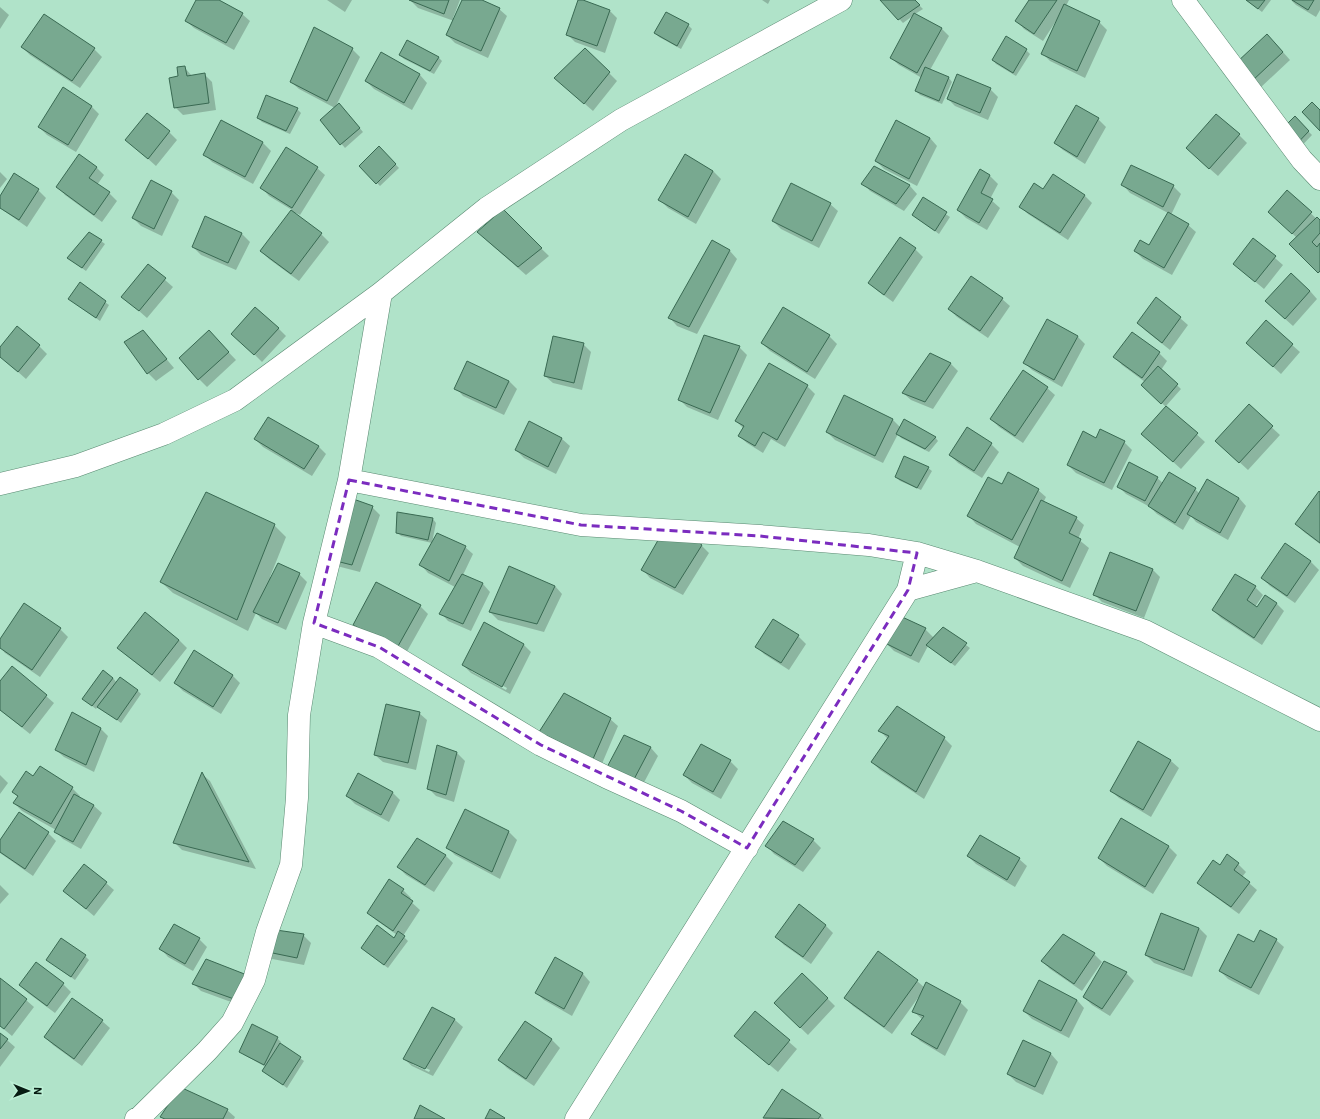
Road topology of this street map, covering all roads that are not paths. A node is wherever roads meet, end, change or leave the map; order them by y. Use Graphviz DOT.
graph roads {
  1 [pos="841,0"];
  2 [pos="1183,0"];
  3 [pos="1320,179"];
  4 [pos="381,292"];
  5 [pos="349,480"];
  6 [pos="0,484"];
  7 [pos="917,553"];
  8 [pos="977,571"];
  9 [pos="908,590"];
  10 [pos="314,623"];
  11 [pos="1320,720"];
  12 [pos="747,848"];
  13 [pos="138,1118"];
  14 [pos="576,1119"];
  1 -- 4 [label="street"];
  2 -- 3 [label="street"];
  4 -- 5 [label="street"];
  4 -- 6 [label="street"];
  5 -- 7 [label="street"];
  5 -- 10 [label="street"];
  7 -- 8 [label="street"];
  7 -- 9 [label="street"];
  8 -- 9 [label="street"];
  8 -- 11 [label="street"];
  9 -- 12 [label="street"];
  10 -- 12 [label="street"];
  10 -- 13 [label="street"];
  12 -- 14 [label="street"];
}
